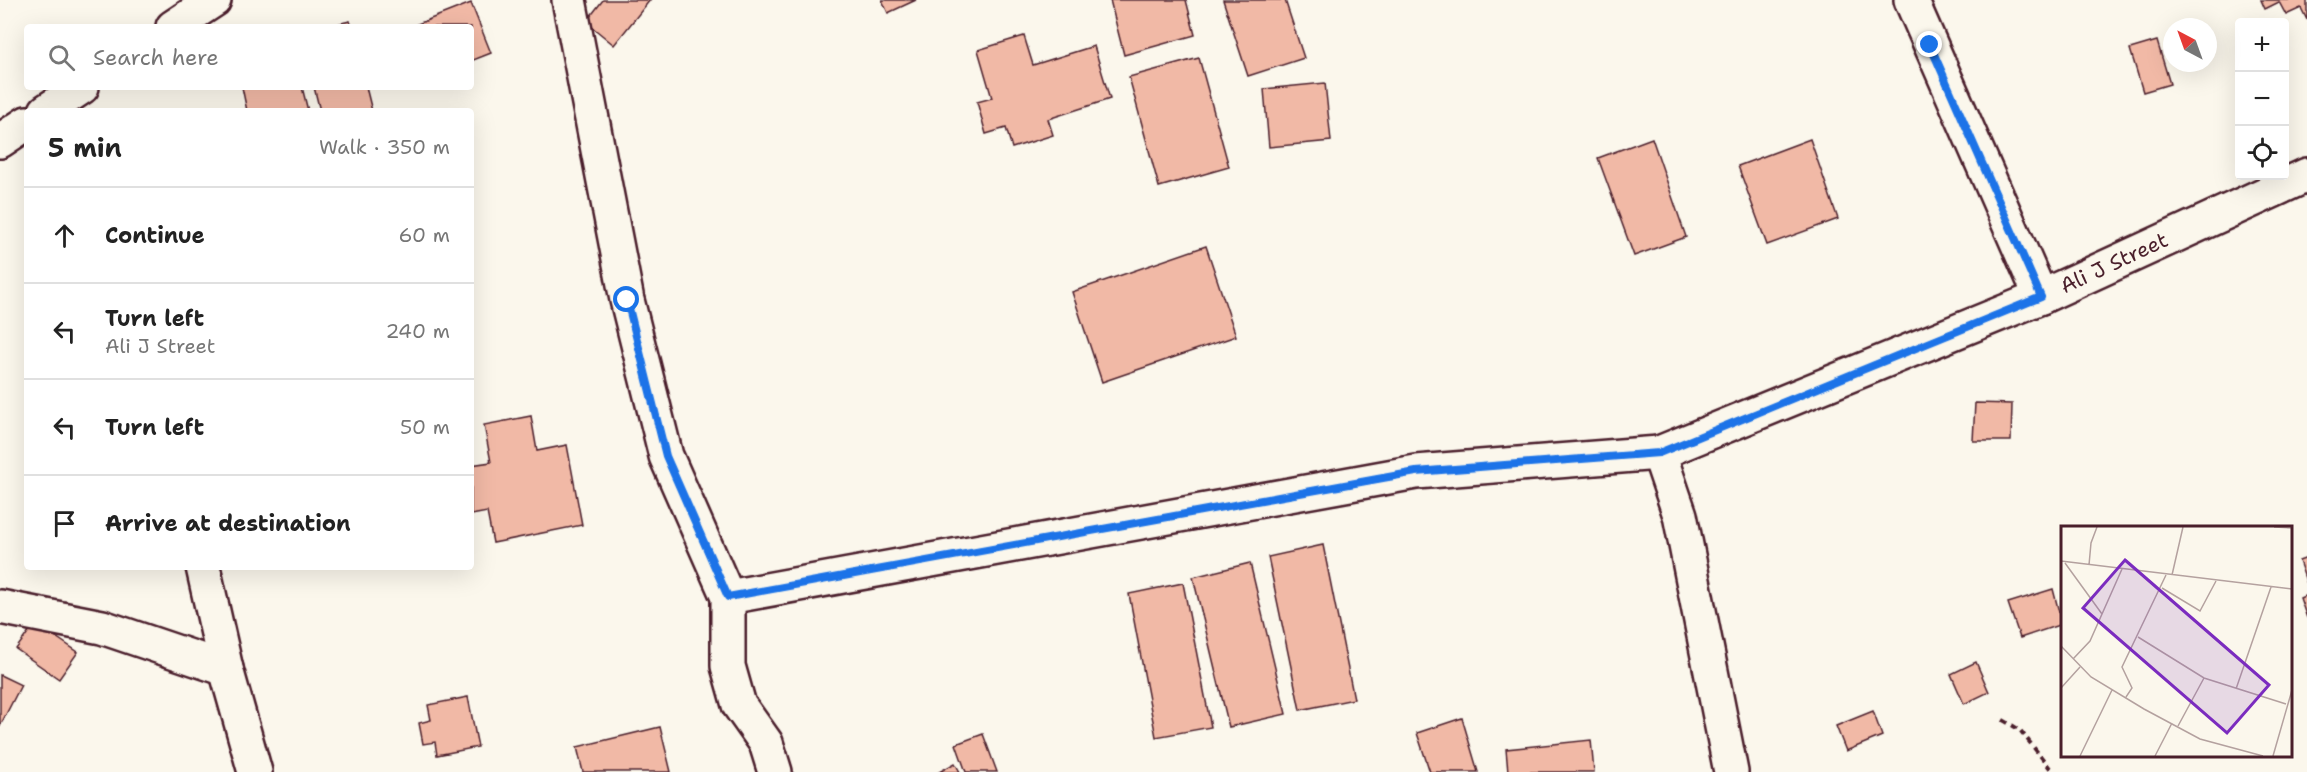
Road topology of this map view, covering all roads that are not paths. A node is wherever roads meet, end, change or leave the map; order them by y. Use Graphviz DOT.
graph roads {
  1 [pos="214,0"];
  2 [pos="569,0"];
  3 [pos="1911,0"];
  4 [pos="178,24"];
  5 [pos="78,90"];
  6 [pos="50,108"];
  7 [pos="24,125"];
  8 [pos="0,141"];
  9 [pos="2307,175"];
  10 [pos="2041,297"];
  11 [pos="1659,453"];
  12 [pos="204,570"];
  13 [pos="728,597"];
  14 [pos="0,607"];
  15 [pos="226,669"];
  16 [pos="255,772"];
  17 [pos="775,772"];
  18 [pos="1731,772"];
  1 -- 4 [label="street"];
  2 -- 13 [label="street"];
  3 -- 10 [label="street"];
  5 -- 6 [label="street"];
  7 -- 8 [label="street"];
  9 -- 10 [label="street, Ali J Street"];
  10 -- 11 [label="street, Ali J Street"];
  11 -- 13 [label="street, Ali J Street"];
  11 -- 18 [label="street"];
  12 -- 15 [label="street"];
  13 -- 17 [label="street"];
  14 -- 15 [label="street"];
  15 -- 16 [label="street"];
}
